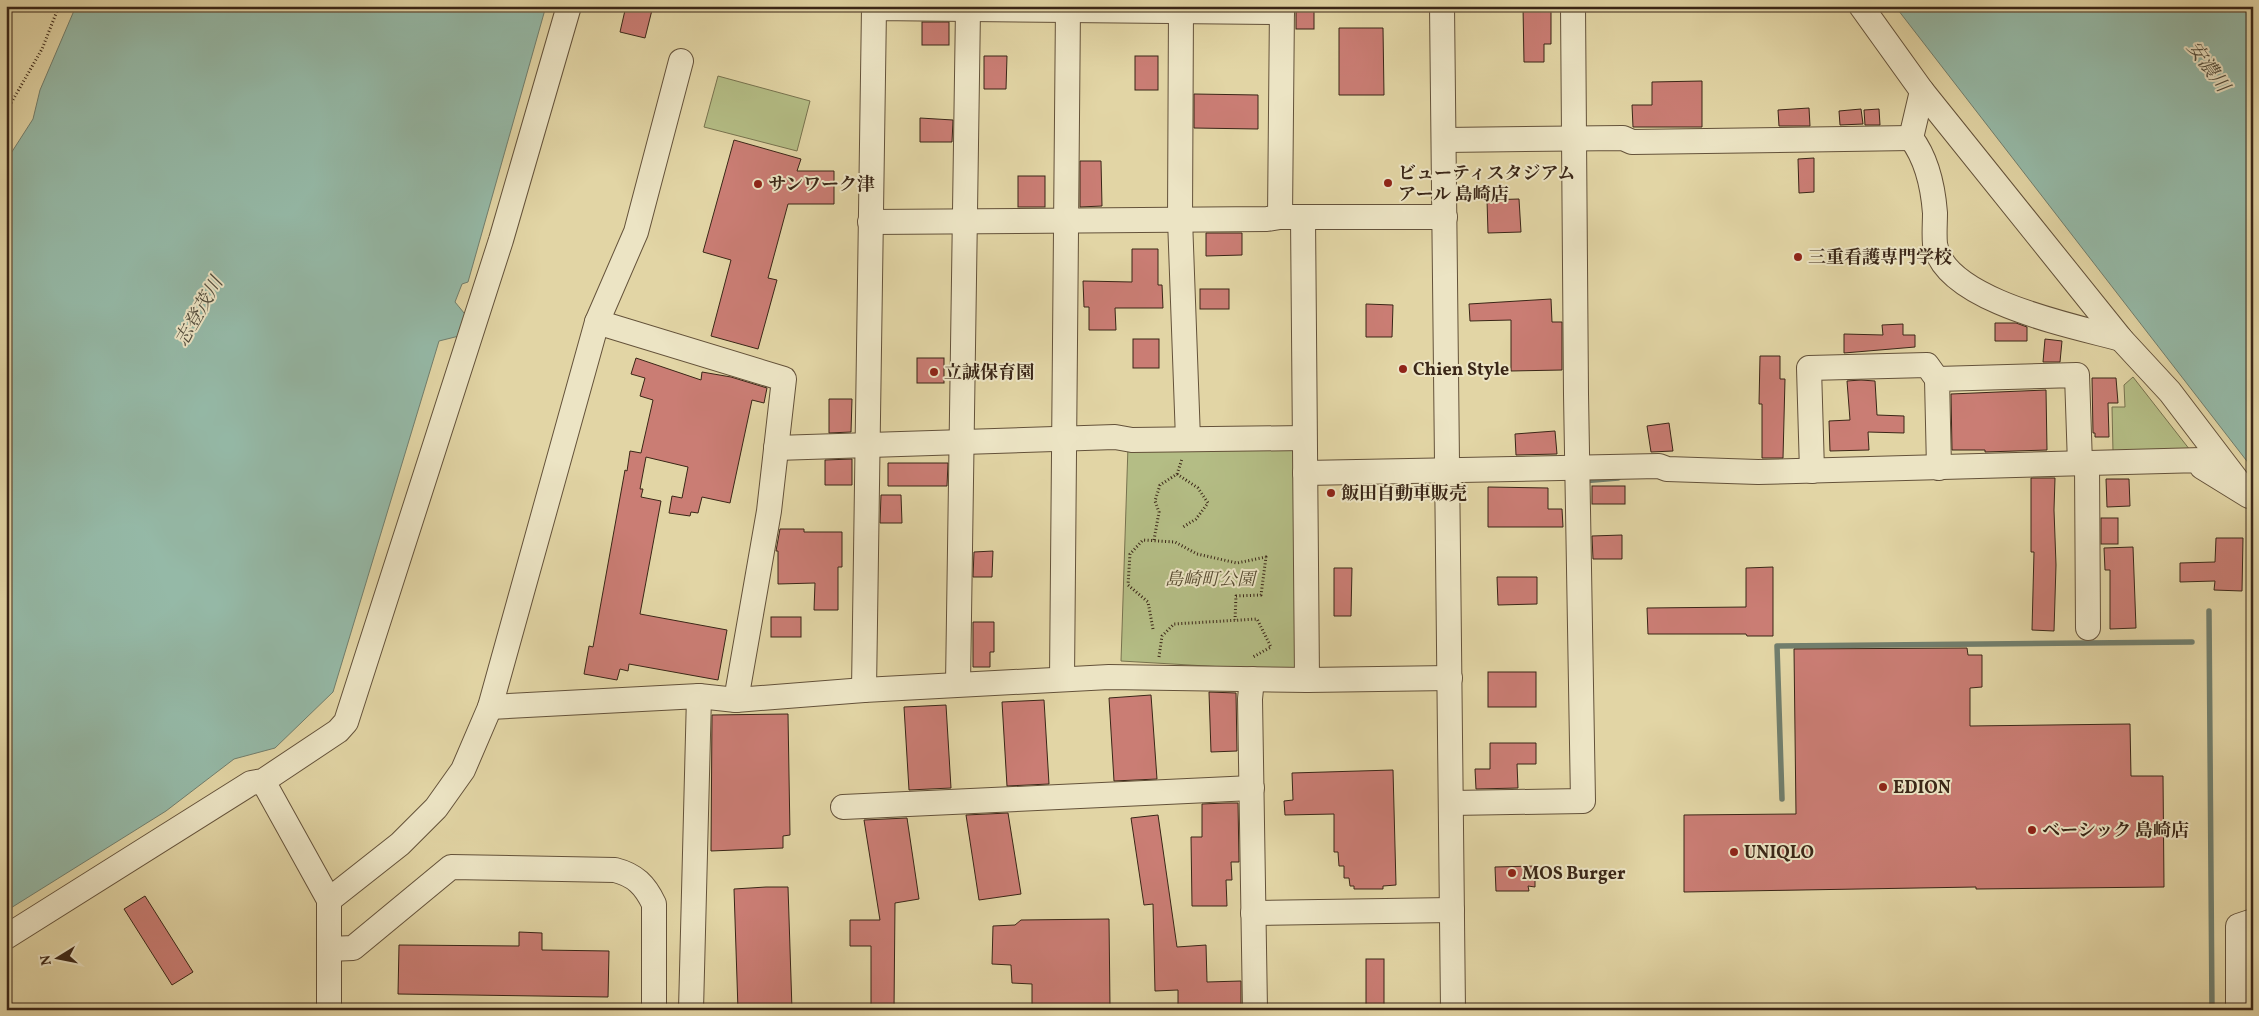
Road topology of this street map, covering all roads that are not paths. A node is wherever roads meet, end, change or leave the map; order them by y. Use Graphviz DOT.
graph roads {
  1 [pos="569,6"];
  2 [pos="1442,6"];
  3 [pos="1574,6"];
  4 [pos="1861,6"];
  5 [pos="901,7"];
  6 [pos="979,8"];
  7 [pos="1068,8"];
  8 [pos="1181,9"];
  9 [pos="1282,9"];
  10 [pos="681,62"];
  11 [pos="1922,91"];
  12 [pos="1574,138"];
  13 [pos="1911,138"];
  14 [pos="1444,140"];
  15 [pos="1291,217"];
  16 [pos="1445,218"];
  17 [pos="1066,219"];
  18 [pos="1180,219"];
  19 [pos="966,220"];
  20 [pos="870,222"];
  21 [pos="597,322"];
  22 [pos="2121,339"];
  23 [pos="1937,379"];
  24 [pos="1063,438"];
  25 [pos="1304,438"];
  26 [pos="962,442"];
  27 [pos="867,445"];
  28 [pos="776,448"];
  29 [pos="1185,449"];
  30 [pos="2084,463"];
  31 [pos="1578,468"];
  32 [pos="1940,468"];
  33 [pos="1447,471"];
  34 [pos="1812,471"];
  35 [pos="1305,473"];
  36 [pos="2251,498"];
  37 [pos="2088,628"];
  38 [pos="1251,669"];
  39 [pos="1450,678"];
  40 [pos="1062,679"];
  41 [pos="1307,680"];
  42 [pos="958,684"];
  43 [pos="864,690"];
  44 [pos="699,696"];
  45 [pos="736,700"];
  46 [pos="490,707"];
  47 [pos="263,781"];
  48 [pos="1252,788"];
  49 [pos="1451,803"];
  50 [pos="843,807"];
  51 [pos="329,900"];
  52 [pos="1452,910"];
  53 [pos="1254,913"];
  54 [pos="2253,921"];
  55 [pos="6,937"];
  56 [pos="329,950"];
  57 [pos="329,1010"];
  58 [pos="654,1010"];
  59 [pos="691,1010"];
  60 [pos="1255,1010"];
  61 [pos="1453,1010"];
  62 [pos="2238,1010"];
  1 -- 47 [label="street"];
  2 -- 14 [label="street"];
  3 -- 12 [label="street"];
  4 -- 11 [label="street"];
  5 -- 6 [label="street"];
  5 -- 20 [label="street"];
  6 -- 7 [label="street"];
  6 -- 19 [label="street"];
  7 -- 8 [label="street"];
  7 -- 17 [label="street"];
  8 -- 9 [label="street"];
  8 -- 18 [label="street"];
  9 -- 15 [label="street"];
  10 -- 21 [label="street"];
  11 -- 13 [label="street"];
  11 -- 22 [label="street"];
  12 -- 13 [label="street"];
  12 -- 14 [label="street"];
  12 -- 31 [label="street"];
  13 -- 22 [label="street"];
  14 -- 16 [label="street"];
  15 -- 16 [label="street"];
  15 -- 18 [label="street"];
  15 -- 25 [label="street"];
  16 -- 33 [label="street"];
  17 -- 18 [label="street"];
  17 -- 19 [label="street"];
  17 -- 24 [label="street"];
  18 -- 29 [label="street"];
  19 -- 20 [label="street"];
  19 -- 26 [label="street"];
  20 -- 27 [label="street"];
  21 -- 28 [label="street"];
  21 -- 46 [label="street"];
  22 -- 36 [label="street"];
  23 -- 30 [label="street"];
  23 -- 32 [label="street"];
  23 -- 34 [label="street"];
  24 -- 26 [label="street"];
  24 -- 29 [label="street"];
  24 -- 40 [label="street"];
  25 -- 29 [label="street"];
  25 -- 35 [label="street"];
  26 -- 27 [label="street"];
  26 -- 42 [label="street"];
  27 -- 28 [label="street"];
  27 -- 43 [label="street"];
  28 -- 45 [label="street"];
  30 -- 32 [label="street"];
  30 -- 36 [label="street"];
  30 -- 37 [label="street"];
  31 -- 33 [label="street"];
  31 -- 34 [label="street"];
  31 -- 49 [label="street"];
  32 -- 34 [label="street"];
  33 -- 35 [label="street"];
  33 -- 39 [label="street"];
  35 -- 41 [label="street"];
  38 -- 40 [label="street"];
  38 -- 41 [label="street"];
  38 -- 48 [label="street"];
  39 -- 41 [label="street"];
  39 -- 49 [label="street"];
  40 -- 42 [label="street"];
  42 -- 43 [label="street"];
  43 -- 45 [label="street"];
  44 -- 45 [label="street"];
  44 -- 46 [label="street"];
  44 -- 59 [label="street"];
  46 -- 51 [label="street"];
  47 -- 51 [label="street"];
  47 -- 55 [label="street"];
  48 -- 50 [label="street"];
  48 -- 53 [label="street"];
  49 -- 52 [label="street"];
  51 -- 56 [label="street"];
  52 -- 53 [label="street"];
  52 -- 61 [label="street"];
  53 -- 60 [label="street"];
  54 -- 62 [label="street"];
  56 -- 57 [label="street"];
  56 -- 58 [label="street"];
}
